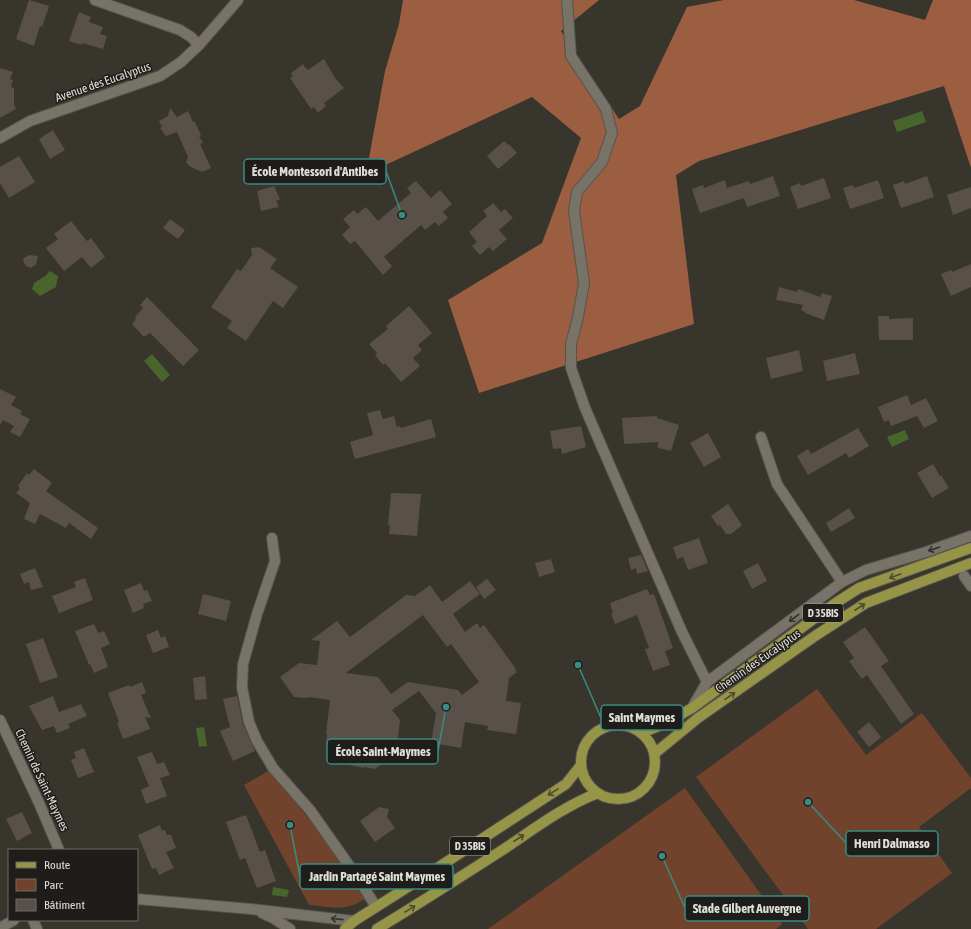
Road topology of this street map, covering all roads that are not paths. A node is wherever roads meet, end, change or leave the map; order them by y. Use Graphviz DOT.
graph roads {
  1 [pos="95,0"];
  2 [pos="238,0"];
  3 [pos="567,0"];
  4 [pos="199,45"];
  5 [pos="0,138"];
  6 [pos="761,437"];
  7 [pos="971,536"];
  8 [pos="272,538"];
  9 [pos="971,548"];
  10 [pos="971,563"];
  11 [pos="964,576"];
  12 [pos="842,582"];
  13 [pos="971,586"];
  14 [pos="707,682"];
  15 [pos="692,708"];
  16 [pos="0,720"];
  17 [pos="642,733"];
  18 [pos="654,754"];
  19 [pos="581,765"];
  20 [pos="598,793"];
  21 [pos="59,849"];
  22 [pos="138,899"];
  23 [pos="376,907"];
  24 [pos="251,909"];
  25 [pos="12,921"];
  26 [pos="354,921"];
  27 [pos="0,928"];
  28 [pos="290,929"];
  29 [pos="345,929"];
  30 [pos="377,929"];
  1 -- 4 [label="street"];
  2 -- 4 [label="street, Avenue des Eucalyptus"];
  3 -- 14 [label="street"];
  4 -- 5 [label="street, Avenue des Eucalyptus"];
  6 -- 12 [label="street"];
  7 -- 12 [label="street, Chemin des Eucalyptus, one-way"];
  8 -- 23 [label="street"];
  9 -- 15 [label="main road, Chemin des Eucalyptus / D 35BIS, one-way"];
  18 -- 10 [label="main road, Chemin des Eucalyptus / D 35BIS, one-way"];
  11 -- 13 [label="street"];
  12 -- 14 [label="street, Chemin des Eucalyptus, one-way"];
  14 -- 15 [label="street, Chemin des Eucalyptus"];
  15 -- 17 [label="main road, Chemin des Eucalyptus / D 35BIS"];
  16 -- 21 [label="street, Chemin de Saint-Maymes"];
  17 -- 18 [label="main road"];
  17 -- 19 [label="main road"];
  18 -- 20 [label="main road"];
  19 -- 20 [label="main road"];
  19 -- 23 [label="main road, D 35BIS, one-way"];
  30 -- 20 [label="main road, D 35BIS, one-way"];
  22 -- 24 [label="street"];
  23 -- 26 [label="main road, D 35BIS"];
  26 -- 24 [label="street, one-way"];
  24 -- 28 [label="street"];
  25 -- 27 [label="street"];
  26 -- 29 [label="main road, D 35BIS"];
}
